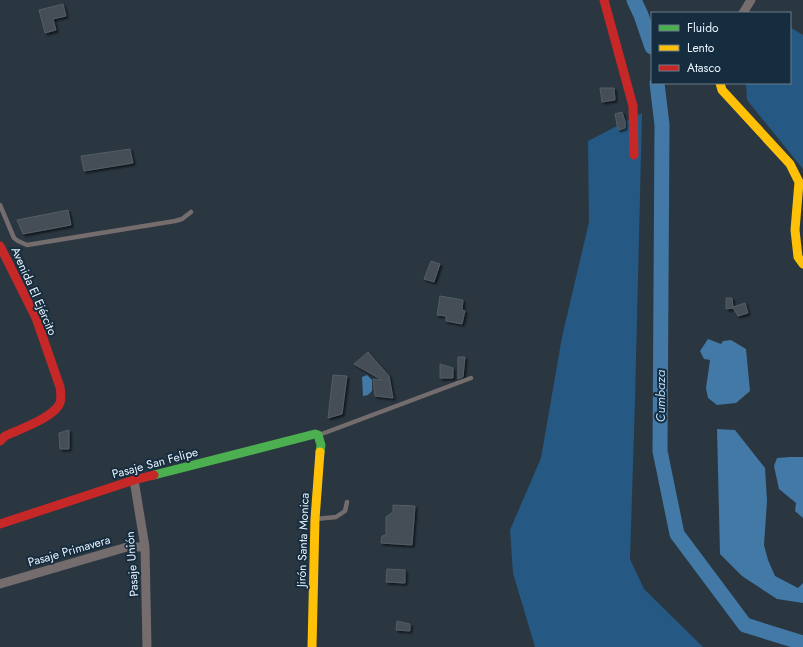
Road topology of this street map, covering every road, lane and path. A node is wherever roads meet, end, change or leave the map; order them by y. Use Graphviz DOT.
graph roads {
  1 [pos="604,0"];
  2 [pos="751,0"];
  3 [pos="744,12"];
  4 [pos="720,84"];
  5 [pos="634,155"];
  6 [pos="0,205"];
  7 [pos="191,212"];
  8 [pos="0,246"];
  9 [pos="803,264"];
  10 [pos="471,378"];
  11 [pos="318,435"];
  12 [pos="0,441"];
  13 [pos="134,480"];
  14 [pos="347,502"];
  15 [pos="315,519"];
  16 [pos="0,524"];
  17 [pos="145,547"];
  18 [pos="0,584"];
  19 [pos="147,647"];
  20 [pos="312,647"];
  1 -- 5 [label="street"];
  2 -- 3 [label="street"];
  4 -- 9 [label="street"];
  6 -- 7 [label="lane"];
  8 -- 12 [label="street, Avenida El Ejército"];
  10 -- 11 [label="lane"];
  11 -- 13 [label="street, Pasaje San Felipe"];
  11 -- 15 [label="street, Jirón Santa Monica"];
  13 -- 16 [label="street, Pasaje San Felipe"];
  13 -- 17 [label="street, Pasaje Unión"];
  14 -- 15 [label="lane"];
  15 -- 20 [label="street, Jirón Santa Monica"];
  17 -- 18 [label="street, Pasaje Primavera"];
  17 -- 19 [label="street, Pasaje Unión"];
}
